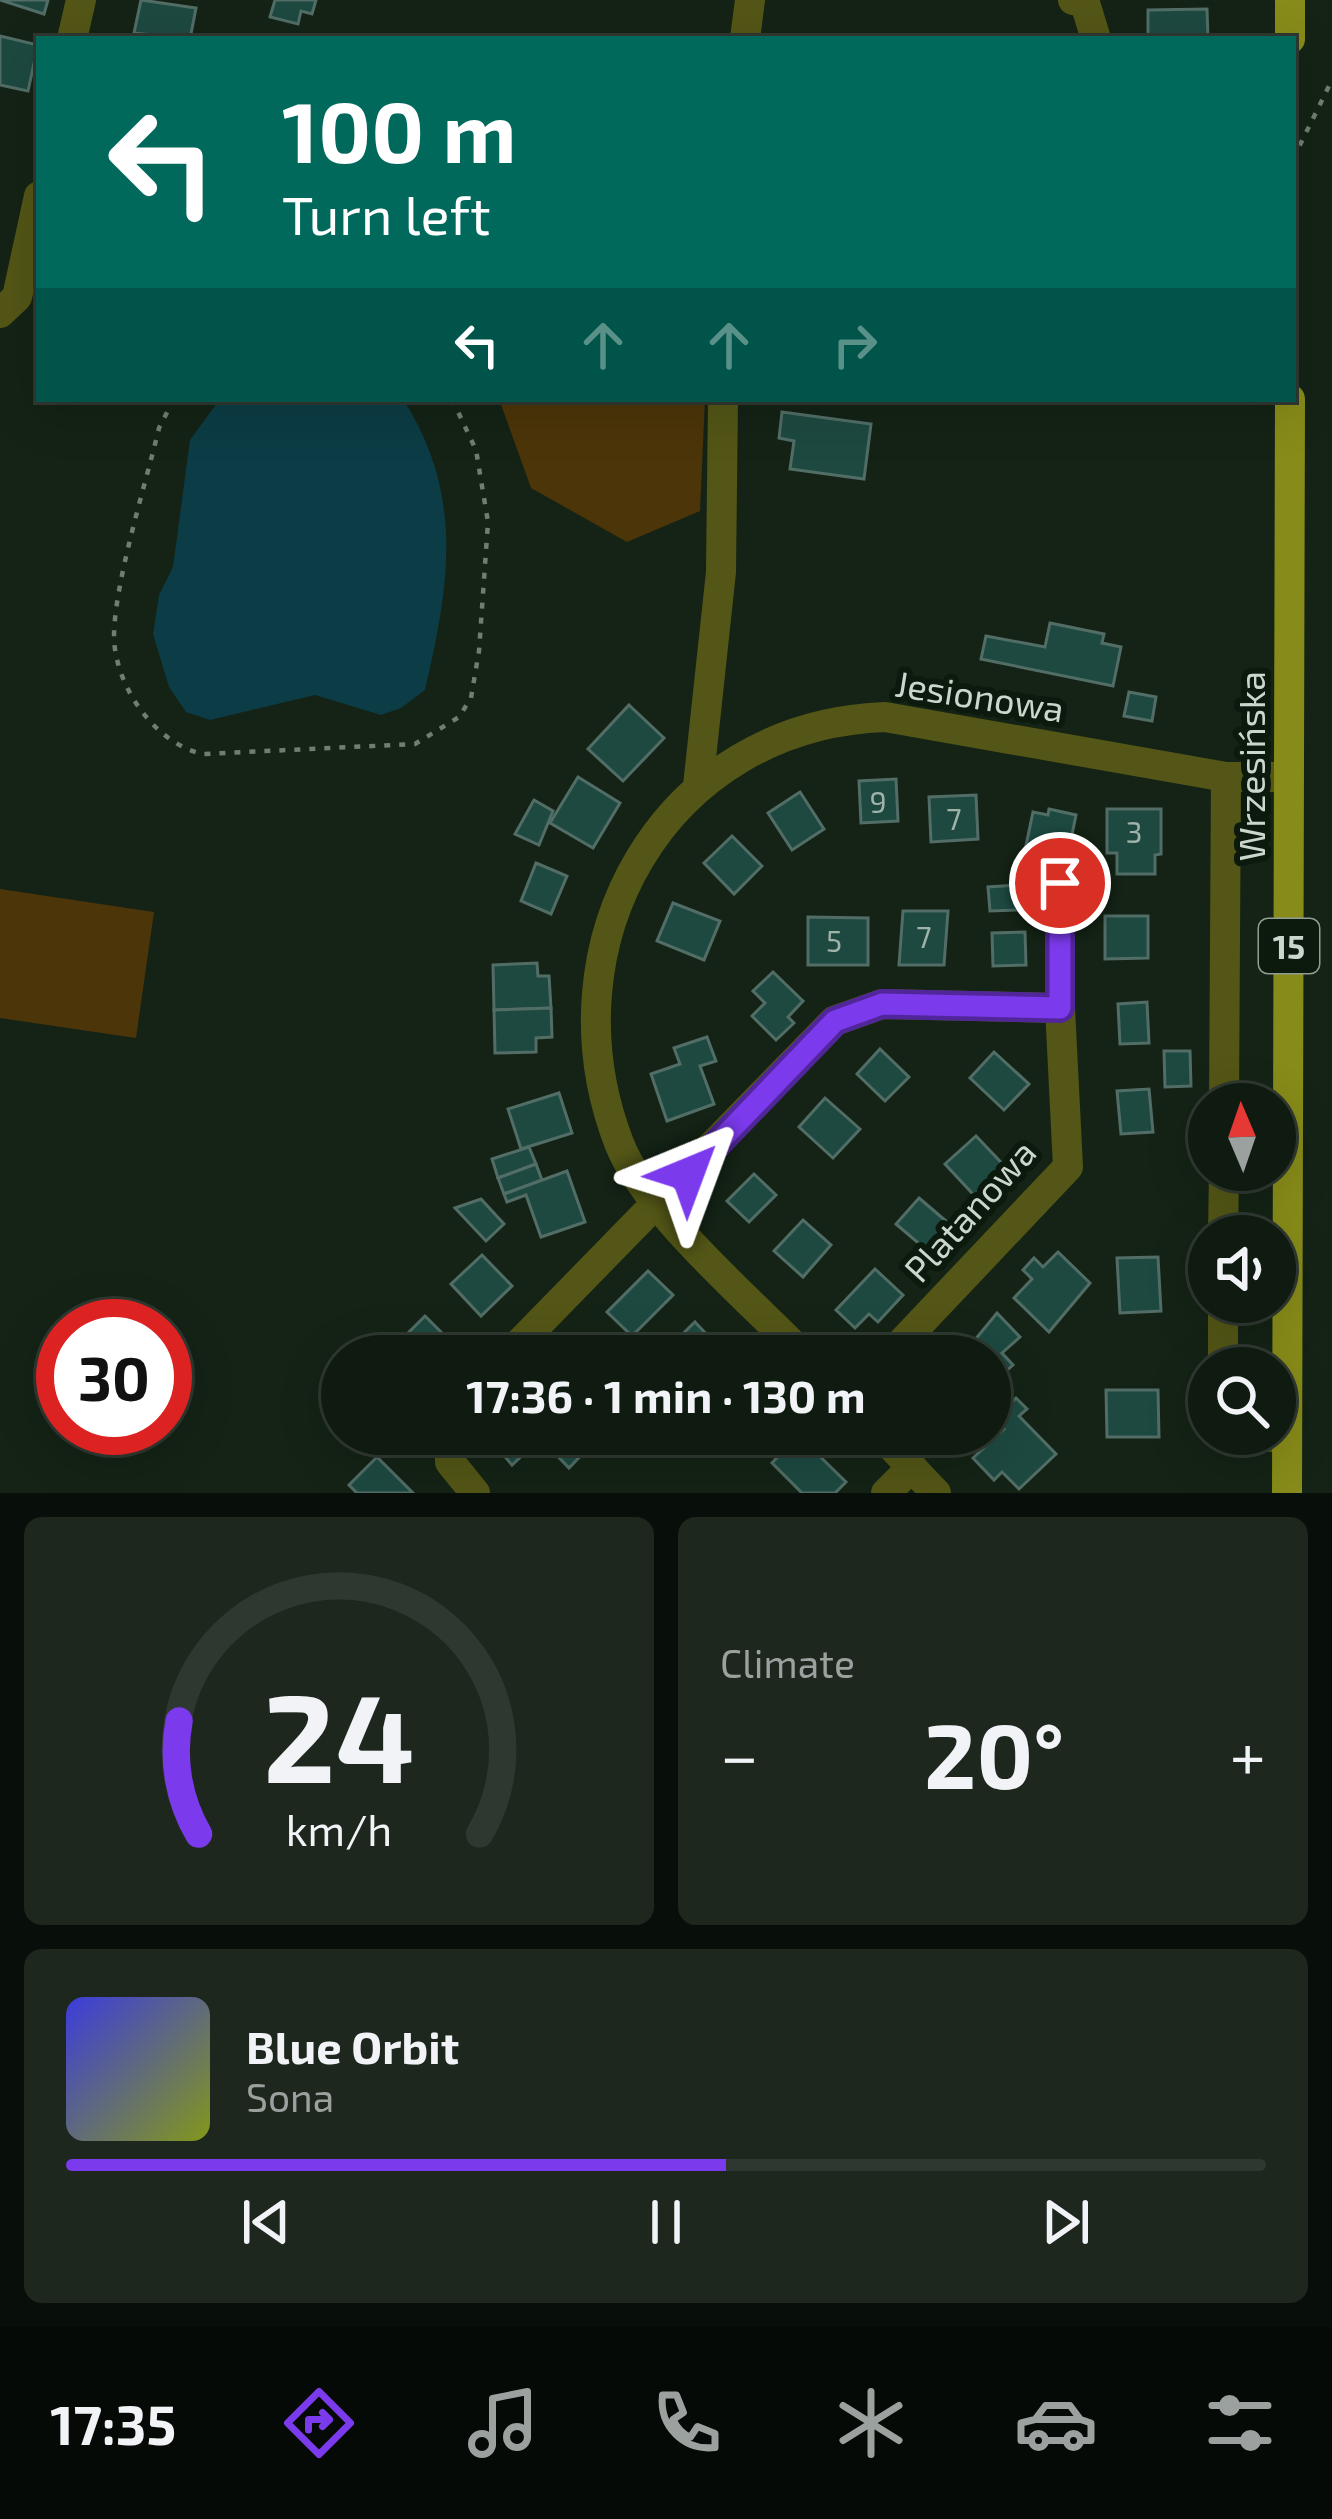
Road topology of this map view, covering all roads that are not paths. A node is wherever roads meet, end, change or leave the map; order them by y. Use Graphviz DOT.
graph roads {
  1 [pos="81,0"];
  2 [pos="750,0"];
  3 [pos="1073,0"];
  4 [pos="1290,0"];
  5 [pos="74,36"];
  6 [pos="746,36"];
  7 [pos="1095,36"];
  8 [pos="1290,36"];
  9 [pos="36,210"];
  10 [pos="0,314"];
  11 [pos="723,402"];
  12 [pos="1290,402"];
  13 [pos="1226,777"];
  14 [pos="1289,777"];
  15 [pos="698,786"];
  16 [pos="1060,883"];
  17 [pos="1060,1008"];
  18 [pos="1224,1083"];
  19 [pos="658,1204"];
  20 [pos="528,1335"];
  21 [pos="784,1335"];
  22 [pos="909,1335"];
  23 [pos="1287,1347"];
  24 [pos="450,1455"];
  25 [pos="900,1455"];
  26 [pos="1287,1455"];
  27 [pos="912,1467"];
  28 [pos="475,1493"];
  29 [pos="886,1493"];
  30 [pos="936,1493"];
  31 [pos="1287,1493"];
  1 -- 5 [label="street"];
  2 -- 6 [label="street"];
  3 -- 7 [label="street"];
  4 -- 8 [label="main road"];
  9 -- 10 [label="street"];
  11 -- 15 [label="street"];
  12 -- 14 [label="main road, Wrzesińska / 15"];
  13 -- 14 [label="street, Jesionowa"];
  13 -- 15 [label="street, Jesionowa"];
  13 -- 18 [label="street"];
  14 -- 23 [label="main road, Wrzesińska / 15"];
  15 -- 19 [label="street, Jesionowa"];
  16 -- 17 [label="street, Platanowa"];
  17 -- 19 [label="street"];
  17 -- 22 [label="street, Platanowa"];
  19 -- 20 [label="street"];
  19 -- 21 [label="street, Jesionowa"];
  24 -- 28 [label="street"];
  25 -- 27 [label="street"];
  26 -- 31 [label="main road, Wrzesińska / 15"];
  27 -- 29 [label="street"];
  27 -- 30 [label="street"];
}
